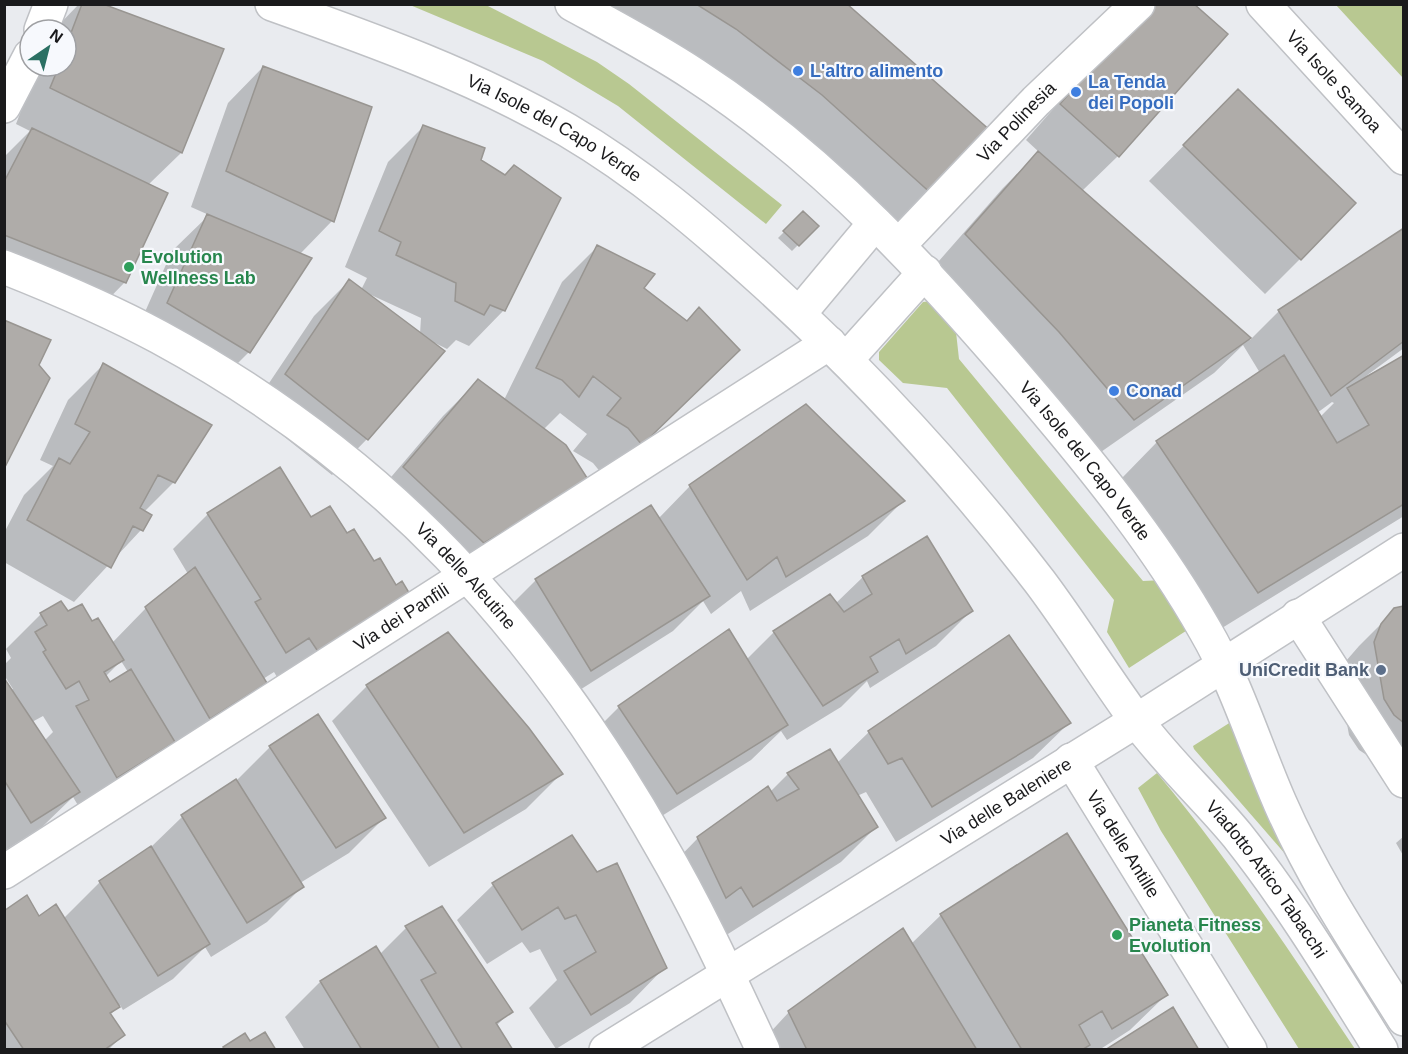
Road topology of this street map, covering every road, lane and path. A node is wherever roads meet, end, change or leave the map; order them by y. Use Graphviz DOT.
graph roads {
  1 [pos="272,4"];
  2 [pos="572,4"];
  3 [pos="1138,4"];
  4 [pos="1263,4"];
  5 [pos="19,78"];
  6 [pos="4,106"];
  7 [pos="1404,158"];
  8 [pos="875,223"];
  9 [pos="899,245"];
  10 [pos="4,267"];
  11 [pos="926,272"];
  12 [pos="799,314"];
  13 [pos="838,351"];
  14 [pos="1404,550"];
  15 [pos="468,573"];
  16 [pos="1298,616"];
  17 [pos="1224,665"];
  18 [pos="1137,721"];
  19 [pos="1071,760"];
  20 [pos="1404,781"];
  21 [pos="4,872"];
  22 [pos="727,975"];
  23 [pos="1404,1019"];
  24 [pos="606,1050"];
  25 [pos="763,1050"];
  26 [pos="1250,1050"];
  27 [pos="1381,1050"];
  1 -- 12 [label="street, Via Isole del Capo Verde"];
  2 -- 8 [label="street, Via Isole del Capo Verde"];
  3 -- 9 [label="street, Via Polinesia"];
  4 -- 7 [label="street, Via Isole Samoa"];
  5 -- 6 [label="street"];
  8 -- 9 [label="street, Via Isole del Capo Verde"];
  8 -- 12 [label="street"];
  9 -- 11 [label="street, Via Isole del Capo Verde"];
  10 -- 15 [label="street, Via delle Aleutine"];
  11 -- 13 [label="street"];
  11 -- 17 [label="street, Via Isole del Capo Verde"];
  12 -- 13 [label="street, Via Isole del Capo Verde"];
  13 -- 15 [label="street, Via dei Panfili"];
  13 -- 18 [label="street, Via Isole del Capo Verde"];
  14 -- 16 [label="street, Via delle Baleniere"];
  15 -- 21 [label="street, Via dei Panfili"];
  15 -- 22 [label="street, Via delle Aleutine"];
  16 -- 17 [label="street, Via delle Baleniere"];
  16 -- 20 [label="street"];
  17 -- 18 [label="street, Via delle Baleniere"];
  17 -- 23 [label="street, Viadotto Attico Tabacchi"];
  18 -- 19 [label="street, Via delle Baleniere"];
  18 -- 27 [label="street, Viadotto Attico Tabacchi"];
  19 -- 22 [label="street, Via delle Baleniere"];
  19 -- 26 [label="street, Via delle Antille"];
  22 -- 24 [label="street, Via delle Baleniere"];
  22 -- 25 [label="street, Via delle Aleutine"];
}
